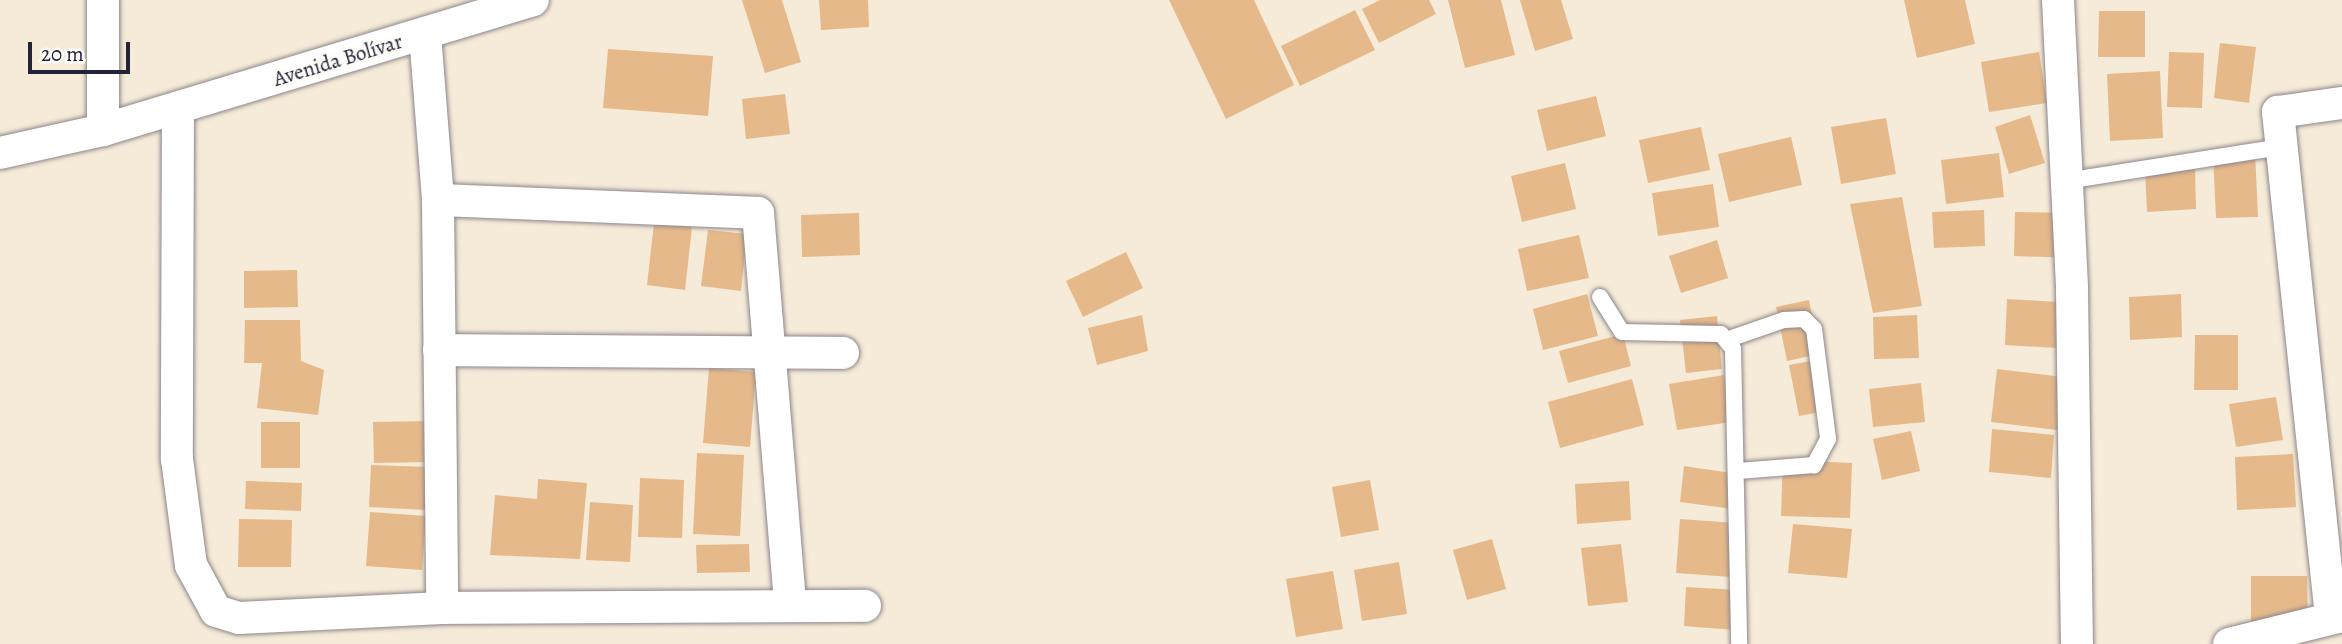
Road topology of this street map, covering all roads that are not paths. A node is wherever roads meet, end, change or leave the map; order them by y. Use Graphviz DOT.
graph roads {
  1 [pos="103,0"];
  2 [pos="533,0"];
  3 [pos="2058,0"];
  4 [pos="425,34"];
  5 [pos="2342,103"];
  6 [pos="178,108"];
  7 [pos="103,130"];
  8 [pos="2281,147"];
  9 [pos="0,153"];
  10 [pos="2066,181"];
  11 [pos="438,200"];
  12 [pos="1600,297"];
  13 [pos="1729,339"];
  14 [pos="439,350"];
  15 [pos="769,350"];
  16 [pos="843,353"];
  17 [pos="1738,471"];
  18 [pos="790,606"];
  19 [pos="864,606"];
  20 [pos="442,608"];
  21 [pos="2336,616"];
  22 [pos="1739,644"];
  23 [pos="2077,644"];
  24 [pos="2229,644"];
  1 -- 7 [label="street"];
  2 -- 4 [label="street, Avenida Bolívar"];
  3 -- 10 [label="street"];
  4 -- 6 [label="street, Avenida Bolívar"];
  4 -- 11 [label="street"];
  5 -- 8 [label="street"];
  6 -- 7 [label="street, Avenida Bolívar"];
  6 -- 20 [label="street"];
  7 -- 9 [label="street, Avenida Bolívar"];
  8 -- 10 [label="lane"];
  8 -- 21 [label="street"];
  10 -- 23 [label="street"];
  11 -- 14 [label="street"];
  11 -- 15 [label="street"];
  12 -- 13 [label="lane"];
  13 -- 17 [label="lane"];
  13 -- 17 [label="lane"];
  14 -- 15 [label="street"];
  14 -- 20 [label="street"];
  15 -- 16 [label="street"];
  15 -- 18 [label="street"];
  17 -- 22 [label="lane"];
  18 -- 19 [label="street"];
  18 -- 20 [label="street"];
  21 -- 24 [label="street"];
}
